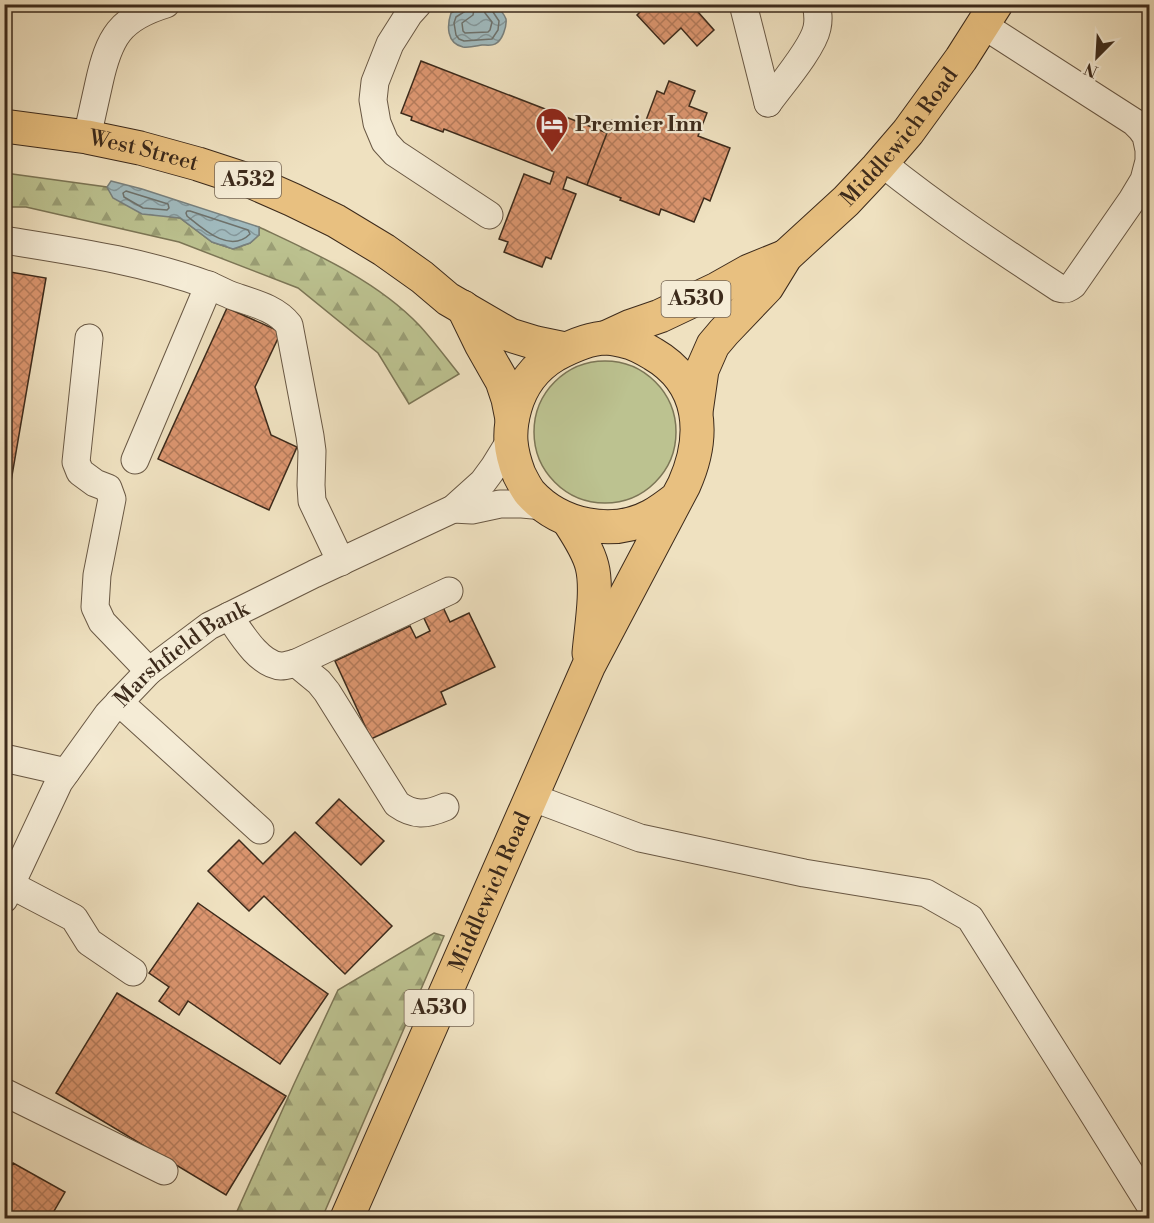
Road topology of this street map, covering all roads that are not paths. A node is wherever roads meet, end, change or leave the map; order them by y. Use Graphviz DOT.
graph roads {
  1 [pos="166,4"];
  2 [pos="418,4"];
  3 [pos="743,4"];
  4 [pos="816,4"];
  5 [pos="990,15"];
  6 [pos="4,126"];
  7 [pos="87,137"];
  8 [pos="882,163"];
  9 [pos="489,215"];
  10 [pos="4,240"];
  11 [pos="786,256"];
  12 [pos="209,285"];
  13 [pos="463,307"];
  14 [pos="89,338"];
  15 [pos="605,338"];
  16 [pos="565,350"];
  17 [pos="696,412"];
  18 [pos="511,430"];
  19 [pos="135,460"];
  20 [pos="677,498"];
  21 [pos="453,509"];
  22 [pos="556,513"];
  23 [pos="341,562"];
  24 [pos="449,591"];
  25 [pos="229,616"];
  26 [pos="296,663"];
  27 [pos="589,665"];
  28 [pos="149,671"];
  29 [pos="119,702"];
  30 [pos="4,758"];
  31 [pos="66,772"];
  32 [pos="531,797"];
  33 [pos="445,807"];
  34 [pos="260,830"];
  35 [pos="8,892"];
  36 [pos="133,972"];
  37 [pos="4,1092"];
  38 [pos="164,1171"];
  39 [pos="1149,1205"];
  40 [pos="347,1218"];
  1 -- 7 [label="street"];
  2 -- 9 [label="street"];
  3 -- 4 [label="street"];
  5 -- 8 [label="main road, Middlewich Road / A530"];
  5 -- 8 [label="street"];
  6 -- 7 [label="main road, West Street / A532"];
  7 -- 13 [label="main road, West Street / A532"];
  8 -- 11 [label="main road, Middlewich Road / A530"];
  10 -- 12 [label="street"];
  11 -- 15 [label="main road, Middlewich Road / A530"];
  11 -- 17 [label="main road, Middlewich Road / A530"];
  12 -- 19 [label="street"];
  12 -- 23 [label="street"];
  13 -- 16 [label="main road, West Street / A532"];
  13 -- 18 [label="main road"];
  14 -- 28 [label="street"];
  15 -- 16 [label="main road"];
  15 -- 17 [label="main road"];
  16 -- 18 [label="main road"];
  17 -- 20 [label="main road"];
  18 -- 21 [label="street, Marshfield Bank"];
  18 -- 22 [label="main road"];
  20 -- 22 [label="main road"];
  20 -- 27 [label="main road, Middlewich Road / A530"];
  21 -- 22 [label="street, Marshfield Bank"];
  21 -- 23 [label="street, Marshfield Bank"];
  22 -- 27 [label="main road, Middlewich Road / A530"];
  23 -- 25 [label="street, Marshfield Bank"];
  24 -- 26 [label="street"];
  25 -- 26 [label="street"];
  25 -- 28 [label="street, Marshfield Bank"];
  26 -- 33 [label="street"];
  27 -- 32 [label="main road, Middlewich Road / A530"];
  28 -- 29 [label="street, Marshfield Bank"];
  29 -- 31 [label="street, Marshfield Bank"];
  29 -- 34 [label="street"];
  30 -- 31 [label="street"];
  31 -- 35 [label="street, Marshfield Bank"];
  32 -- 39 [label="street"];
  32 -- 40 [label="main road, Middlewich Road / A530"];
  35 -- 36 [label="street"];
  37 -- 38 [label="street"];
}
